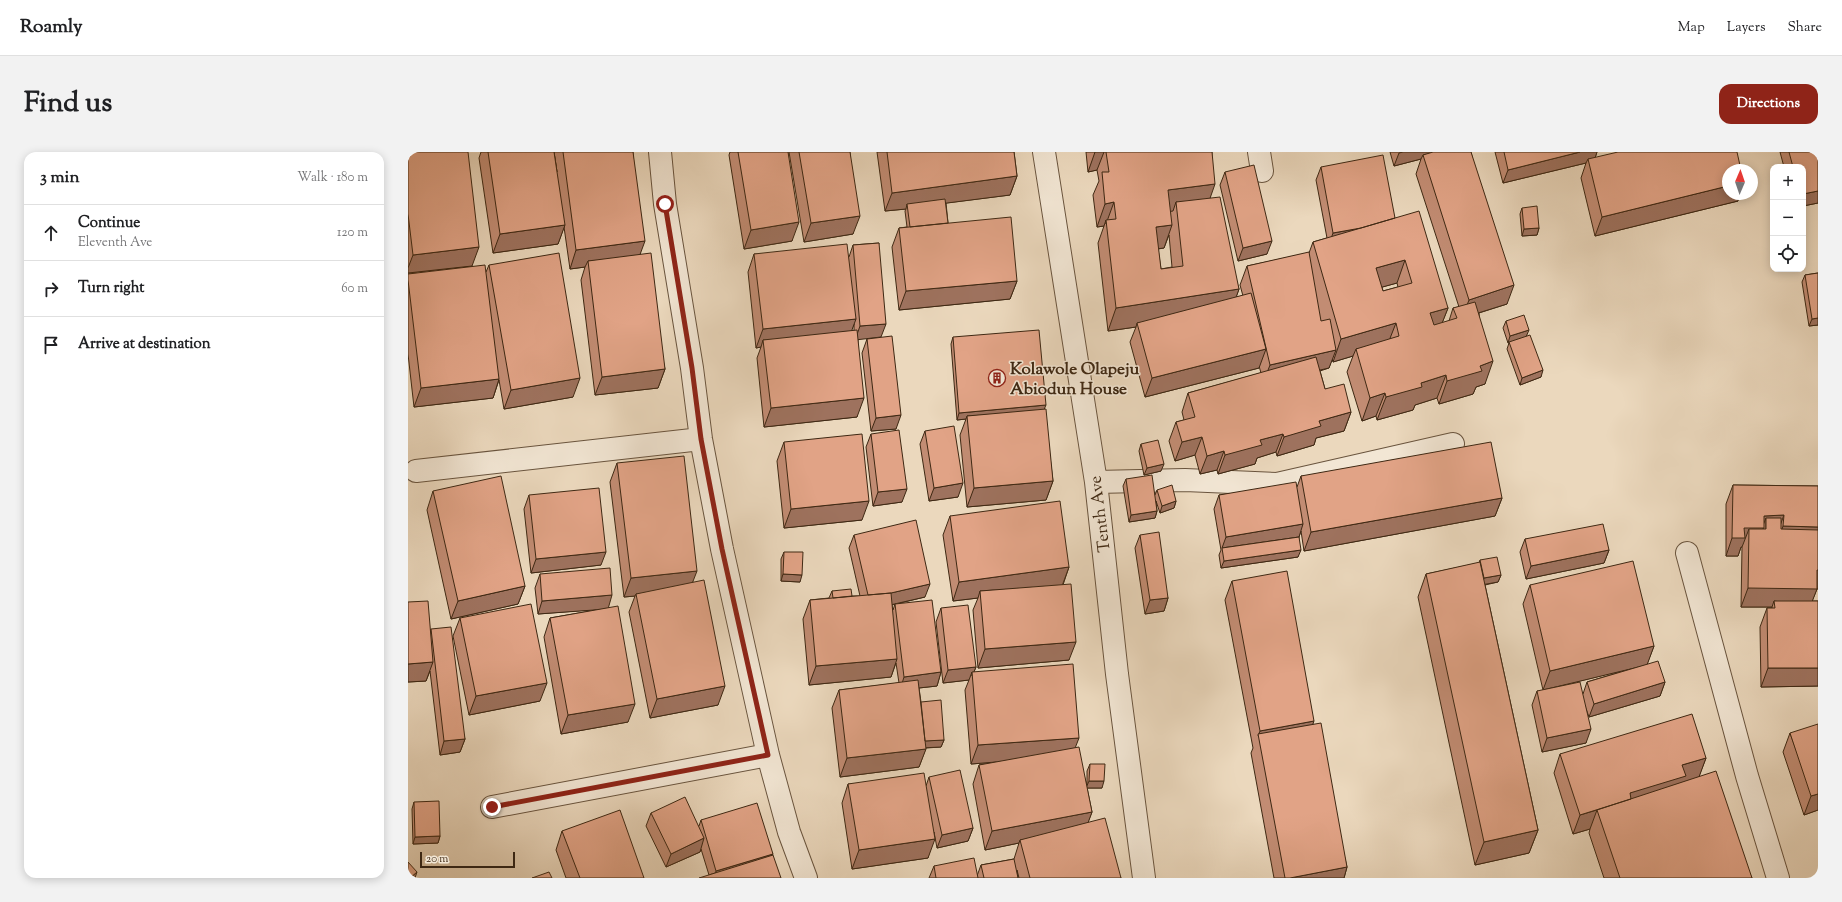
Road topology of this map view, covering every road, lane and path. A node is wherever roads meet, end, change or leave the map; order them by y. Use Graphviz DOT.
graph roads {
  1 [pos="660,152"];
  2 [pos="1044,152"];
  3 [pos="701,439"];
  4 [pos="1453,444"];
  5 [pos="416,471"];
  6 [pos="1096,482"];
  7 [pos="1687,553"];
  8 [pos="768,755"];
  9 [pos="492,807"];
  10 [pos="806,878"];
  11 [pos="1144,878"];
  12 [pos="1778,878"];
  1 -- 3 [label="street"];
  2 -- 6 [label="street, Tenth Ave"];
  3 -- 5 [label="street"];
  3 -- 8 [label="street"];
  4 -- 6 [label="street"];
  6 -- 11 [label="street, Tenth Ave"];
  7 -- 12 [label="street"];
  8 -- 9 [label="street"];
  8 -- 10 [label="street"];
}
